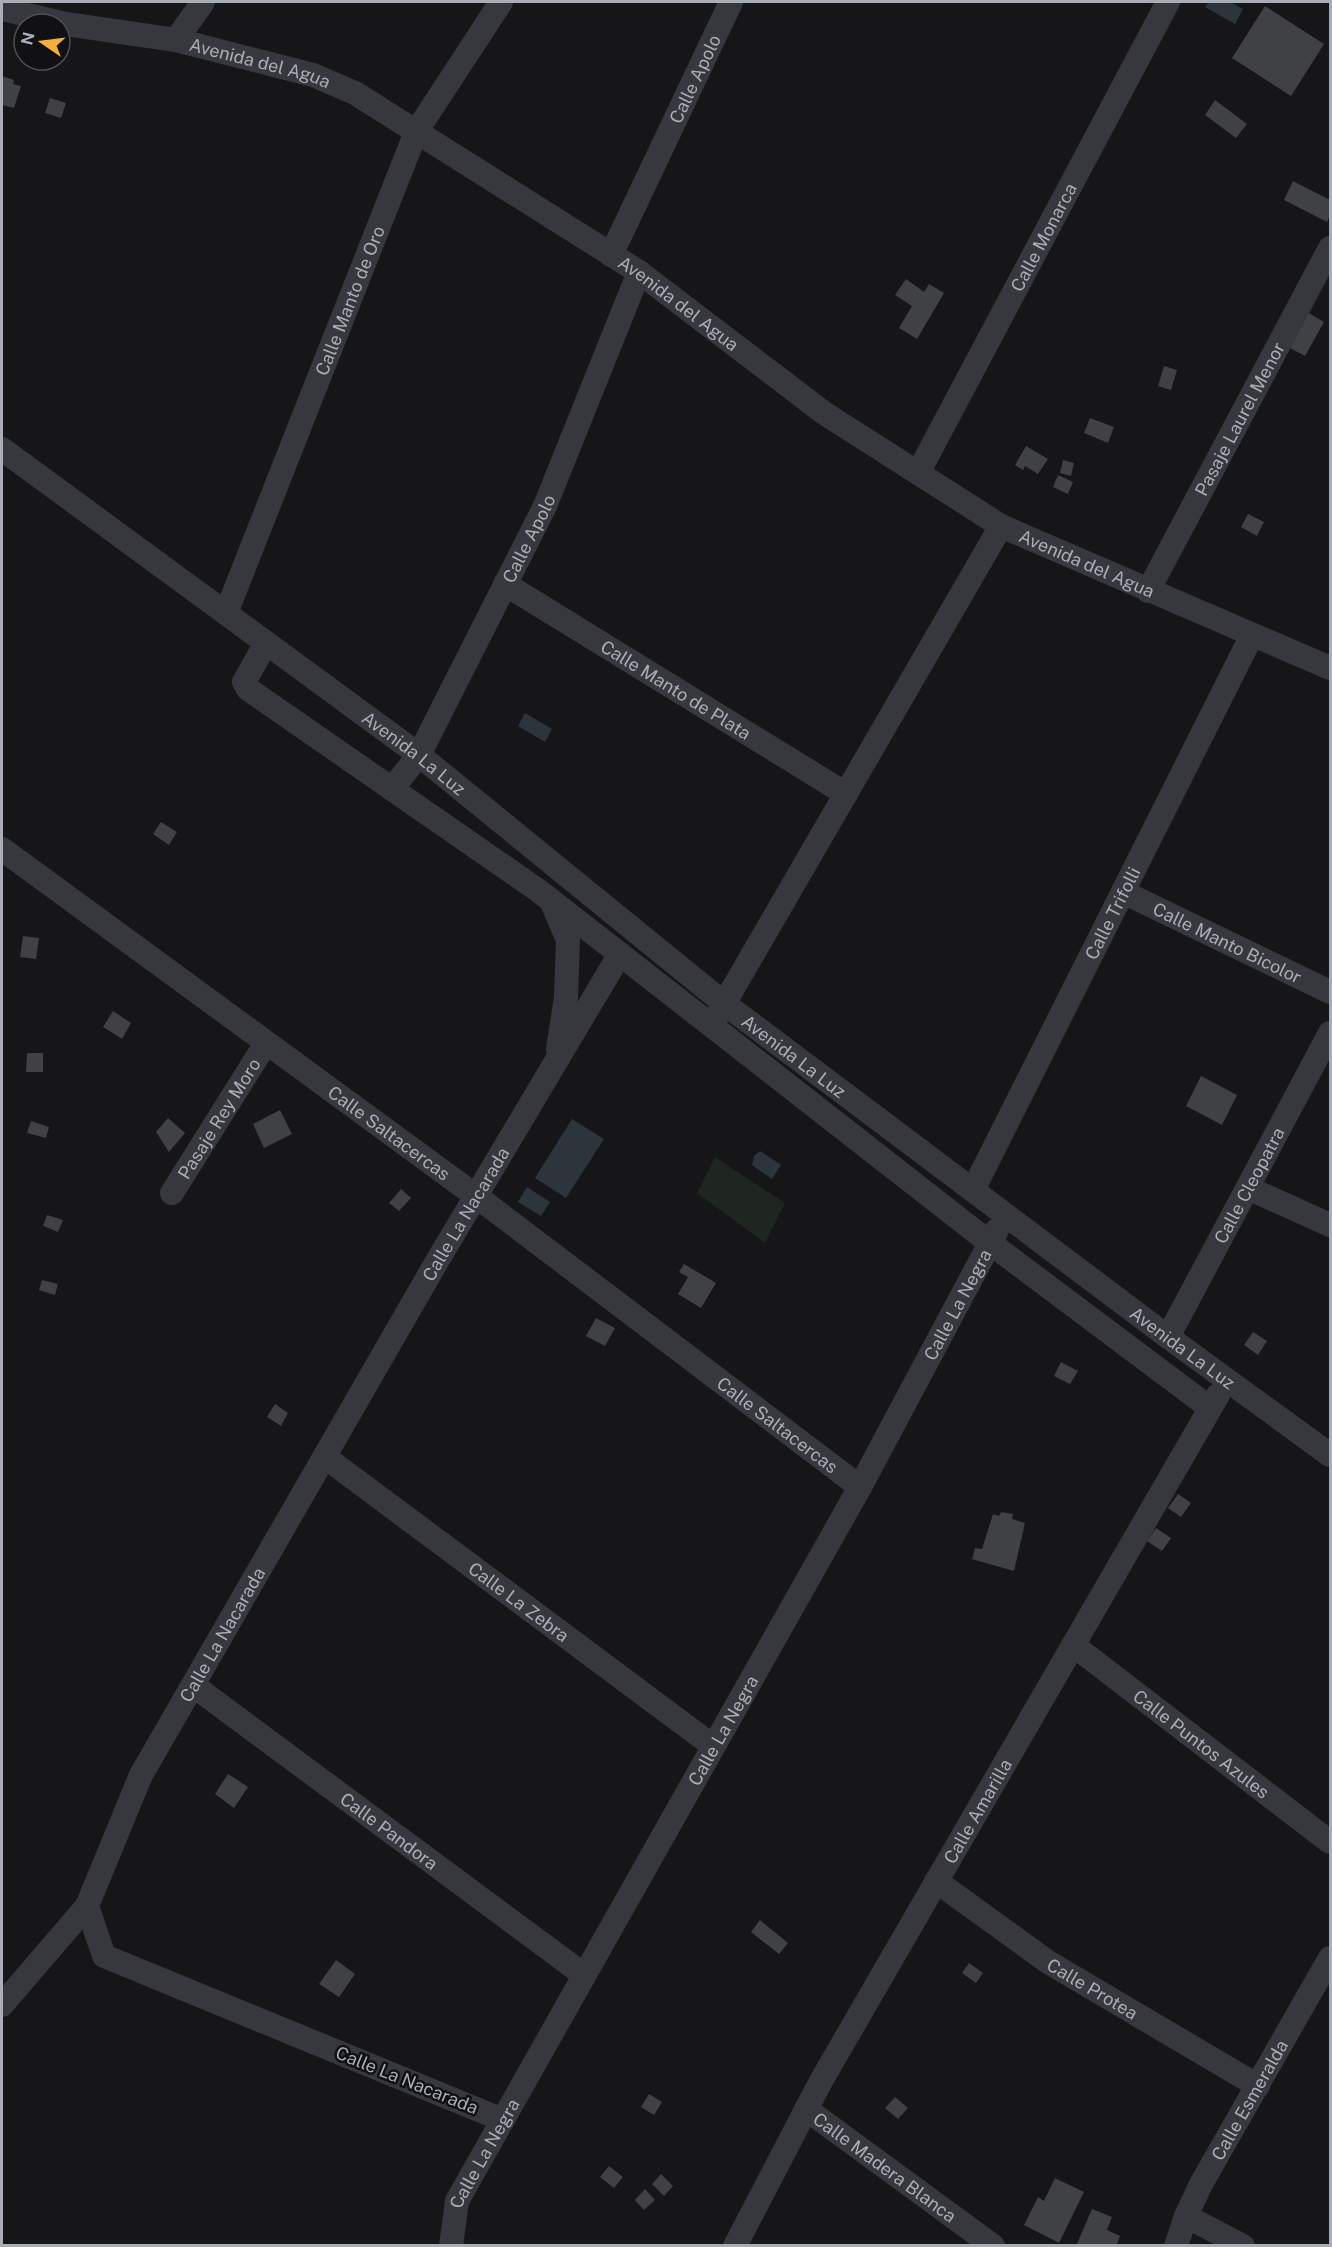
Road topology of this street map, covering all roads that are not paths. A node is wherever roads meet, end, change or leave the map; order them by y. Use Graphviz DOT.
graph roads {
  1 [pos="203,2"];
  2 [pos="501,2"];
  3 [pos="731,2"];
  4 [pos="1168,2"];
  5 [pos="2,9"];
  6 [pos="51,12"];
  7 [pos="72,14"];
  8 [pos="176,40"];
  9 [pos="416,132"];
  10 [pos="1330,248"];
  11 [pos="611,255"];
  12 [pos="639,272"];
  13 [pos="2,449"];
  14 [pos="918,473"];
  15 [pos="1001,526"];
  16 [pos="506,584"];
  17 [pos="1148,591"];
  18 [pos="226,613"];
  19 [pos="1252,636"];
  20 [pos="266,643"];
  21 [pos="1330,668"];
  22 [pos="419,755"];
  23 [pos="392,789"];
  24 [pos="846,794"];
  25 [pos="529,845"];
  26 [pos="2,849"];
  27 [pos="1123,892"];
  28 [pos="544,895"];
  29 [pos="620,954"];
  30 [pos="1330,992"];
  31 [pos="725,1004"];
  32 [pos="711,1026"];
  33 [pos="1330,1033"];
  34 [pos="266,1043"];
  35 [pos="557,1061"];
  36 [pos="1248,1188"];
  37 [pos="973,1190"];
  38 [pos="172,1193"];
  39 [pos="476,1196"];
  40 [pos="1005,1215"];
  41 [pos="1330,1226"];
  42 [pos="990,1243"];
  43 [pos="1168,1337"];
  44 [pos="1226,1380"];
  45 [pos="1210,1408"];
  46 [pos="1330,1455"];
  47 [pos="325,1457"];
  48 [pos="860,1487"];
  49 [pos="1073,1645"];
  50 [pos="194,1686"];
  51 [pos="713,1746"];
  52 [pos="1330,1842"];
  53 [pos="936,1881"];
  54 [pos="87,1906"];
  55 [pos="1330,1959"];
  56 [pos="584,1975"];
  57 [pos="2,2005"];
  58 [pos="1258,2086"];
  59 [pos="806,2109"];
  60 [pos="503,2120"];
  61 [pos="1186,2216"];
  62 [pos="451,2246"];
  63 [pos="735,2246"];
  64 [pos="993,2246"];
  65 [pos="1176,2246"];
  66 [pos="1243,2246"];
  1 -- 8 [label="street"];
  2 -- 9 [label="street, Calle Manto de Oro"];
  3 -- 11 [label="street, Calle Apolo"];
  4 -- 14 [label="street, Calle Monarca"];
  5 -- 6 [label="street, Avenida del Agua"];
  7 -- 8 [label="street, Avenida del Agua"];
  8 -- 9 [label="street, Avenida del Agua"];
  9 -- 11 [label="street, Avenida del Agua"];
  9 -- 18 [label="street, Calle Manto de Oro"];
  10 -- 17 [label="street, Pasaje Laurel Menor"];
  11 -- 12 [label="street, Avenida del Agua"];
  12 -- 14 [label="street, Avenida del Agua"];
  12 -- 16 [label="street, Calle Apolo"];
  13 -- 18 [label="street, Avenida La Luz"];
  14 -- 15 [label="street, Avenida del Agua"];
  15 -- 17 [label="street, Avenida del Agua"];
  15 -- 24 [label="street"];
  16 -- 22 [label="street, Calle Apolo"];
  16 -- 24 [label="street, Calle Manto de Plata"];
  17 -- 19 [label="street, Avenida del Agua"];
  18 -- 20 [label="street, Avenida La Luz"];
  19 -- 21 [label="street, Avenida del Agua"];
  19 -- 27 [label="street, Calle Trifolli"];
  20 -- 22 [label="street, Avenida La Luz"];
  20 -- 23 [label="street, Avenida La Luz"];
  22 -- 23 [label="street, Calle Apolo"];
  22 -- 25 [label="street, Avenida La Luz"];
  23 -- 28 [label="street, Avenida La Luz"];
  24 -- 31 [label="street"];
  25 -- 28 [label="street"];
  25 -- 31 [label="street, Avenida La Luz"];
  26 -- 34 [label="street, Calle Saltacercas"];
  27 -- 30 [label="street, Calle Manto Bicolor"];
  27 -- 37 [label="street, Calle Trifolli"];
  28 -- 29 [label="street, Avenida La Luz"];
  28 -- 35 [label="street"];
  29 -- 32 [label="street, Avenida La Luz"];
  29 -- 35 [label="street, Calle La Nacarada"];
  31 -- 32 [label="street"];
  31 -- 37 [label="street, Avenida La Luz"];
  32 -- 42 [label="street, Avenida La Luz"];
  33 -- 36 [label="street, Calle Cleopatra"];
  34 -- 38 [label="street, Pasaje Rey Moro"];
  34 -- 39 [label="street, Calle Saltacercas"];
  35 -- 39 [label="street, Calle La Nacarada"];
  36 -- 41 [label="street"];
  36 -- 43 [label="street, Calle Cleopatra"];
  37 -- 40 [label="street, Avenida La Luz"];
  39 -- 47 [label="street, Calle La Nacarada"];
  39 -- 48 [label="street, Calle Saltacercas"];
  40 -- 42 [label="street, Calle La Negra"];
  40 -- 43 [label="street, Avenida La Luz"];
  42 -- 45 [label="street, Avenida La Luz"];
  42 -- 48 [label="street, Calle La Negra"];
  43 -- 44 [label="street, Avenida La Luz"];
  44 -- 45 [label="street, Calle Amarilla"];
  44 -- 46 [label="street, Avenida La Luz"];
  45 -- 49 [label="street, Calle Amarilla"];
  47 -- 50 [label="street, Calle La Nacarada"];
  47 -- 51 [label="street, Calle La Zebra"];
  48 -- 51 [label="street, Calle La Negra"];
  49 -- 52 [label="street, Calle Puntos Azules"];
  49 -- 53 [label="street, Calle Amarilla"];
  50 -- 54 [label="street, Calle La Nacarada"];
  50 -- 56 [label="street, Calle Pandora"];
  51 -- 56 [label="street, Calle La Negra"];
  53 -- 58 [label="street, Calle Protea"];
  53 -- 59 [label="street, Calle Amarilla"];
  54 -- 57 [label="street"];
  54 -- 60 [label="street, Calle La Nacarada"];
  55 -- 58 [label="street, Calle Esmeralda"];
  56 -- 60 [label="street, Calle La Negra"];
  58 -- 61 [label="street, Calle Esmeralda"];
  59 -- 63 [label="street, Calle Amarilla"];
  59 -- 64 [label="street, Calle Madera Blanca"];
  60 -- 62 [label="street, Calle La Negra"];
  61 -- 65 [label="street, Calle Esmeralda"];
  61 -- 66 [label="street"];
}
